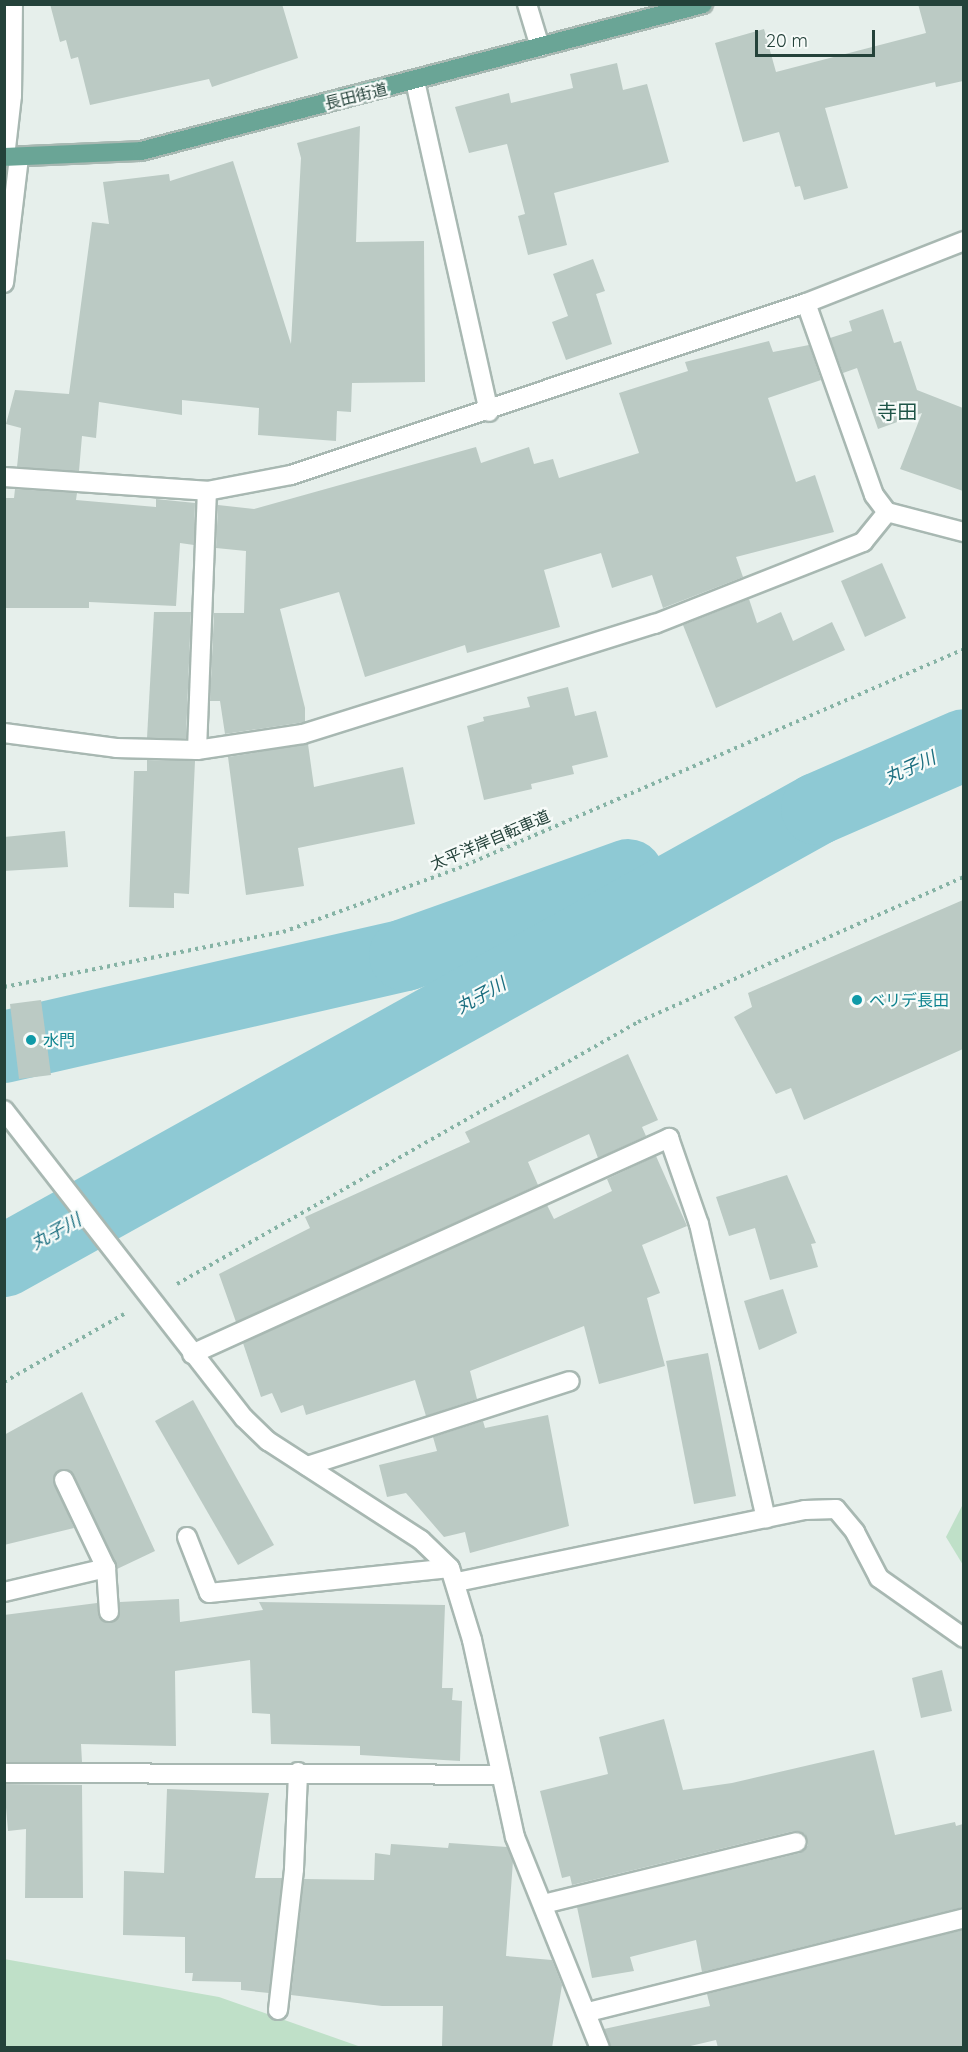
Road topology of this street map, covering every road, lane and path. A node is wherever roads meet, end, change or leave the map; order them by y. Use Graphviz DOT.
graph roads {
  1 [pos="13,4"];
  2 [pos="527,4"];
  3 [pos="703,4"];
  4 [pos="540,47"];
  5 [pos="416,81"];
  6 [pos="9,157"];
  7 [pos="963,241"];
  8 [pos="4,283"];
  9 [pos="806,303"];
  10 [pos="489,412"];
  11 [pos="4,477"];
  12 [pos="207,491"];
  13 [pos="887,512"];
  14 [pos="963,532"];
  15 [pos="963,649"];
  16 [pos="4,732"];
  17 [pos="197,750"];
  18 [pos="963,877"];
  19 [pos="4,987"];
  20 [pos="4,1110"];
  21 [pos="147,1295"];
  22 [pos="192,1354"];
  23 [pos="4,1382"];
  24 [pos="570,1382"];
  25 [pos="307,1466"];
  26 [pos="64,1480"];
  27 [pos="766,1518"];
  28 [pos="187,1537"];
  29 [pos="106,1568"];
  30 [pos="453,1575"];
  31 [pos="4,1592"];
  32 [pos="109,1612"];
  33 [pos="963,1638"];
  34 [pos="298,1772"];
  35 [pos="4,1773"];
  36 [pos="501,1775"];
  37 [pos="797,1842"];
  38 [pos="543,1904"];
  39 [pos="963,1918"];
  40 [pos="278,2010"];
  41 [pos="588,2012"];
  42 [pos="600,2048"];
  1 -- 6 [label="street"];
  2 -- 4 [label="street"];
  3 -- 4 [label="main road, 長田街道"];
  4 -- 5 [label="main road, 長田街道"];
  5 -- 6 [label="main road, 長田街道"];
  5 -- 10 [label="street"];
  6 -- 8 [label="street"];
  7 -- 9 [label="street"];
  9 -- 10 [label="street"];
  9 -- 13 [label="street"];
  10 -- 12 [label="street"];
  11 -- 12 [label="street"];
  12 -- 17 [label="street"];
  13 -- 14 [label="street"];
  13 -- 17 [label="street"];
  15 -- 19 [label="path, 太平洋岸自転車道"];
  16 -- 17 [label="street"];
  18 -- 21 [label="path"];
  20 -- 21 [label="street"];
  21 -- 22 [label="street"];
  21 -- 23 [label="path"];
  22 -- 25 [label="street"];
  22 -- 27 [label="street"];
  24 -- 25 [label="street"];
  25 -- 30 [label="street"];
  26 -- 29 [label="street"];
  27 -- 30 [label="street"];
  27 -- 33 [label="street"];
  28 -- 30 [label="street"];
  29 -- 31 [label="street"];
  29 -- 32 [label="street"];
  30 -- 36 [label="street"];
  34 -- 35 [label="street"];
  34 -- 36 [label="street"];
  34 -- 40 [label="street"];
  36 -- 38 [label="street"];
  37 -- 38 [label="street"];
  38 -- 41 [label="street"];
  39 -- 41 [label="street"];
  41 -- 42 [label="street"];
}
